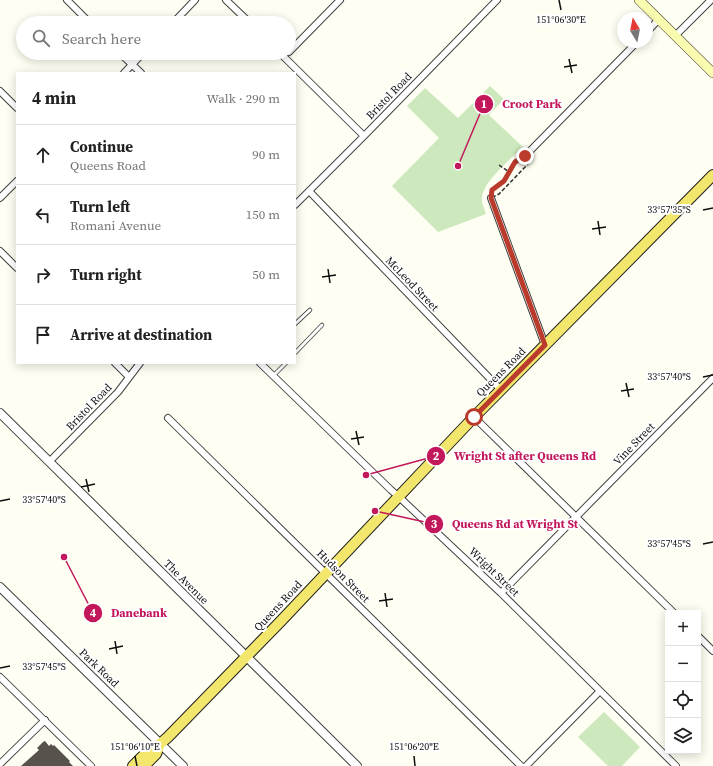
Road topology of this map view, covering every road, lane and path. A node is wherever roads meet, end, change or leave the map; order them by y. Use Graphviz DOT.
graph roads {
  1 [pos="66,0"];
  2 [pos="196,0"];
  3 [pos="226,0"];
  4 [pos="340,0"];
  5 [pos="497,0"];
  6 [pos="639,0"];
  7 [pos="711,0"];
  8 [pos="83,16"];
  9 [pos="180,16"];
  10 [pos="243,16"];
  11 [pos="659,20"];
  12 [pos="653,26"];
  13 [pos="675,36"];
  14 [pos="296,43"];
  15 [pos="631,48"];
  16 [pos="128,60"];
  17 [pos="136,60"];
  18 [pos="291,60"];
  19 [pos="132,64"];
  20 [pos="125,72"];
  21 [pos="140,72"];
  22 [pos="713,73"];
  23 [pos="0,91"];
  24 [pos="16,107"];
  25 [pos="364,136"];
  26 [pos="525,156"];
  27 [pos="499,165"];
  28 [pos="509,172"];
  29 [pos="713,175"];
  30 [pos="16,181"];
  31 [pos="309,191"];
  32 [pos="0,198"];
  33 [pos="491,198"];
  34 [pos="296,203"];
  35 [pos="0,251"];
  36 [pos="16,267"];
  37 [pos="310,310"];
  38 [pos="296,323"];
  39 [pos="322,325"];
  40 [pos="545,345"];
  41 [pos="296,352"];
  42 [pos="116,364"];
  43 [pos="139,364"];
  44 [pos="261,364"];
  45 [pos="285,364"];
  46 [pos="273,376"];
  47 [pos="129,377"];
  48 [pos="713,378"];
  49 [pos="501,390"];
  50 [pos="0,414"];
  51 [pos="474,417"];
  52 [pos="168,418"];
  53 [pos="50,462"];
  54 [pos="398,496"];
  55 [pos="576,517"];
  56 [pos="326,573"];
  57 [pos="0,587"];
  58 [pos="501,593"];
  59 [pos="671,610"];
  60 [pos="701,639"];
  61 [pos="713,651"];
  62 [pos="246,657"];
  63 [pos="0,677"];
  64 [pos="600,691"];
  65 [pos="45,720"];
  66 [pos="160,744"];
  67 [pos="0,764"];
  68 [pos="91,766"];
  69 [pos="133,766"];
  70 [pos="144,766"];
  71 [pos="183,766"];
  72 [pos="357,766"];
  73 [pos="521,766"];
  74 [pos="526,766"];
  75 [pos="676,766"];
  1 -- 8 [label="street"];
  2 -- 9 [label="street"];
  3 -- 10 [label="street"];
  4 -- 14 [label="street"];
  5 -- 25 [label="street, Bristol Road"];
  6 -- 11 [label="main road"];
  7 -- 13 [label="street"];
  11 -- 12 [label="street"];
  11 -- 13 [label="main road"];
  13 -- 22 [label="main road"];
  15 -- 26 [label="street"];
  16 -- 19 [label="street"];
  17 -- 19 [label="street"];
  18 -- 25 [label="street"];
  19 -- 20 [label="street"];
  19 -- 21 [label="street"];
  23 -- 24 [label="street"];
  25 -- 31 [label="street, Bristol Road"];
  26 -- 28 [label="path"];
  26 -- 33 [label="path"];
  27 -- 28 [label="path"];
  28 -- 33 [label="path"];
  29 -- 40 [label="main road, Queens Road"];
  30 -- 32 [label="street"];
  31 -- 34 [label="street, Bristol Road"];
  31 -- 49 [label="street, McLeod Street"];
  33 -- 40 [label="street"];
  35 -- 36 [label="street"];
  37 -- 38 [label="lane"];
  39 -- 41 [label="lane"];
  40 -- 49 [label="main road, Queens Road"];
  42 -- 47 [label="street"];
  43 -- 47 [label="street, Bristol Road"];
  44 -- 46 [label="street, Wright Street"];
  45 -- 46 [label="lane"];
  46 -- 54 [label="street, Wright Street"];
  47 -- 53 [label="street, Bristol Road"];
  48 -- 55 [label="street, Vine Street"];
  49 -- 51 [label="main road, Queens Road"];
  50 -- 53 [label="street, The Avenue"];
  51 -- 54 [label="main road, Queens Road"];
  51 -- 55 [label="street"];
  52 -- 56 [label="street, Hudson Street"];
  53 -- 62 [label="street, The Avenue"];
  54 -- 56 [label="main road, Queens Road"];
  54 -- 58 [label="street, Wright Street"];
  55 -- 58 [label="street, Vine Street"];
  55 -- 59 [label="street"];
  56 -- 62 [label="main road, Queens Road"];
  56 -- 73 [label="street, Hudson Street"];
  57 -- 66 [label="street, Park Road"];
  58 -- 64 [label="street, Wright Street"];
  60 -- 61 [label="street"];
  62 -- 66 [label="main road, Queens Road"];
  62 -- 72 [label="street, The Avenue"];
  63 -- 65 [label="street"];
  64 -- 74 [label="street"];
  64 -- 75 [label="street, Wright Street"];
  65 -- 67 [label="street"];
  65 -- 68 [label="street"];
  66 -- 69 [label="main road, Queens Road"];
  66 -- 70 [label="main road, Queens Road"];
  66 -- 71 [label="street, Park Road"];
}
